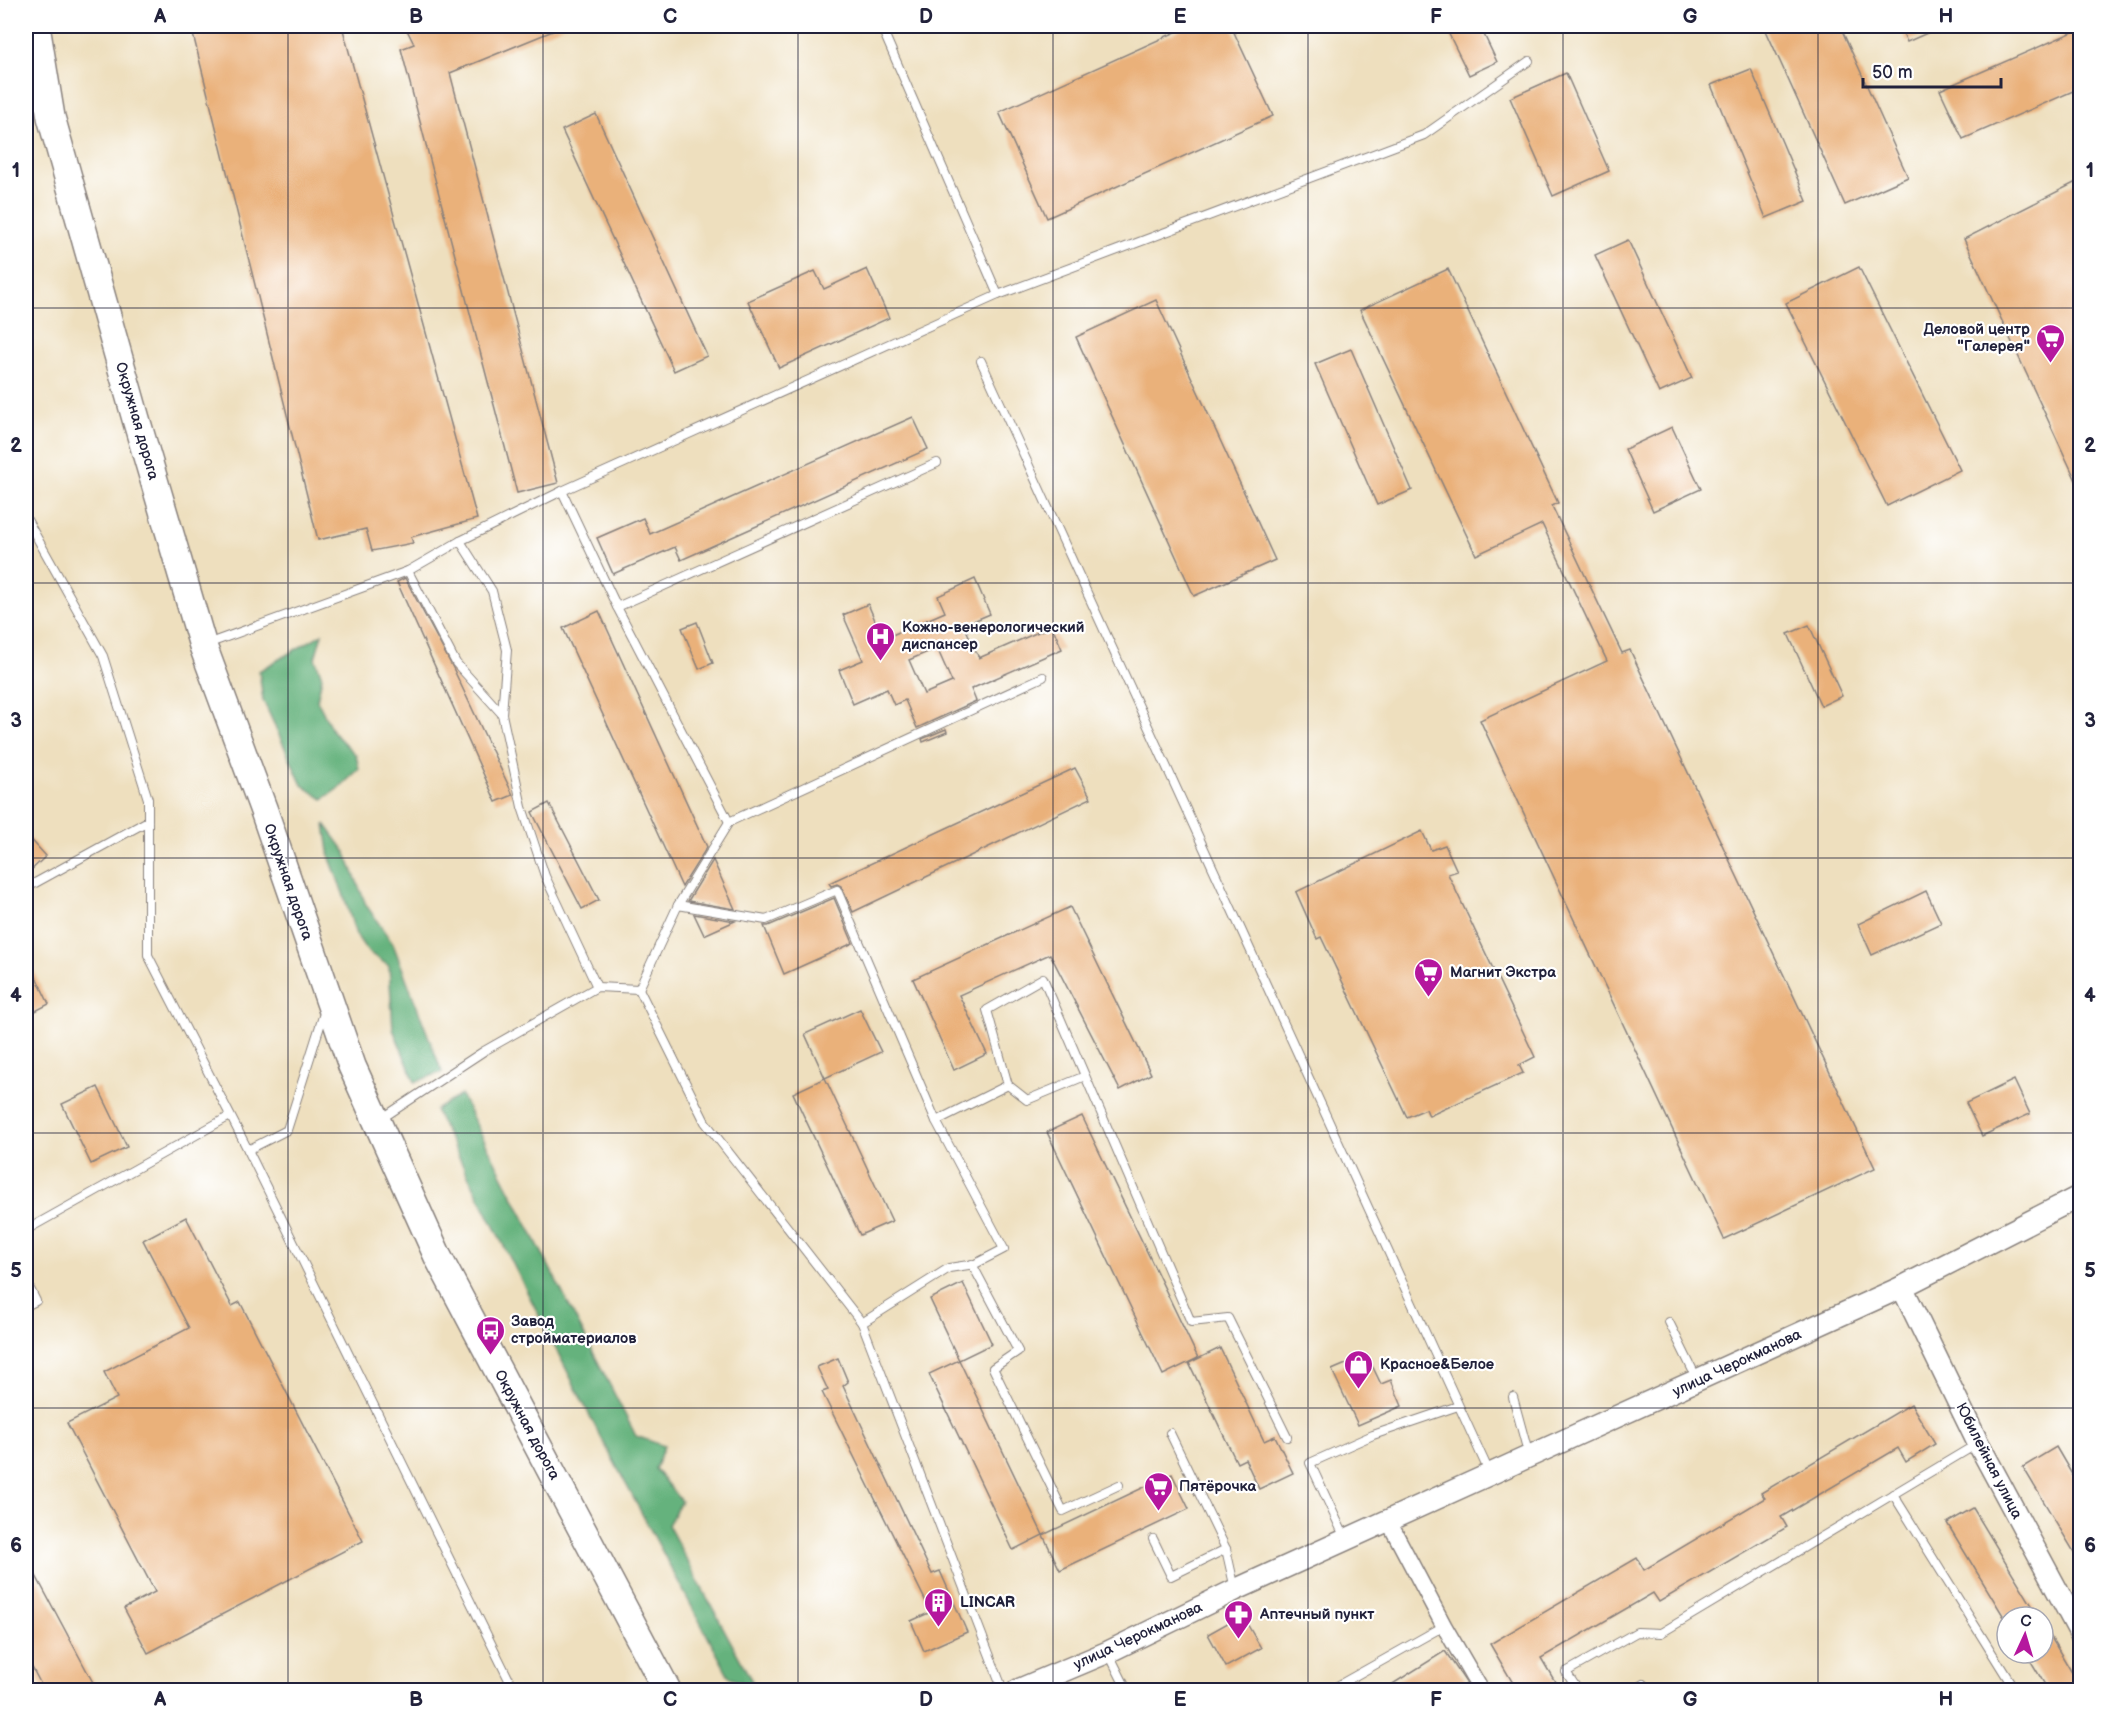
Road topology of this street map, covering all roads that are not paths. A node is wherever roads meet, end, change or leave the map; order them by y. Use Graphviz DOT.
graph roads {
  1 [pos="36,26"];
  2 [pos="881,26"];
  3 [pos="1529,61"];
  4 [pos="998,295"];
  5 [pos="981,361"];
  6 [pos="937,463"];
  7 [pos="562,491"];
  8 [pos="26,518"];
  9 [pos="460,541"];
  10 [pos="408,571"];
  11 [pos="617,607"];
  12 [pos="203,646"];
  13 [pos="1043,677"];
  14 [pos="502,714"];
  15 [pos="148,821"];
  16 [pos="729,822"];
  17 [pos="26,888"];
  18 [pos="678,905"];
  19 [pos="597,987"];
  20 [pos="639,989"];
  21 [pos="328,1000"];
  22 [pos="1085,1076"];
  23 [pos="1008,1085"];
  24 [pos="230,1116"];
  25 [pos="936,1121"];
  26 [pos="378,1122"];
  27 [pos="248,1150"];
  28 [pos="2080,1196"];
  29 [pos="26,1230"];
  30 [pos="972,1264"];
  31 [pos="26,1281"];
  32 [pos="1902,1287"];
  33 [pos="26,1306"];
  34 [pos="1669,1322"];
  35 [pos="862,1323"];
  36 [pos="1698,1380"];
  37 [pos="1513,1397"];
  38 [pos="1458,1406"];
  39 [pos="1170,1433"];
  40 [pos="1287,1437"];
  41 [pos="1978,1443"];
  42 [pos="1529,1457"];
  43 [pos="1490,1475"];
  44 [pos="1119,1485"];
  45 [pos="1893,1494"];
  46 [pos="1388,1520"];
  47 [pos="1153,1539"];
  48 [pos="1346,1540"];
  49 [pos="1226,1549"];
  50 [pos="1235,1590"];
  51 [pos="1444,1626"];
  52 [pos="2080,1633"];
  53 [pos="1108,1652"];
  54 [pos="514,1690"];
  55 [pos="666,1690"];
  56 [pos="1003,1690"];
  57 [pos="1018,1690"];
  58 [pos="1127,1690"];
  59 [pos="1330,1690"];
  60 [pos="1481,1690"];
  61 [pos="1578,1690"];
  62 [pos="1634,1690"];
  63 [pos="1649,1690"];
  64 [pos="2015,1690"];
  1 -- 12 [label="highway, Окружная дорога"];
  2 -- 4 [label="lane"];
  3 -- 4 [label="lane"];
  4 -- 7 [label="lane"];
  5 -- 38 [label="lane"];
  6 -- 11 [label="lane"];
  7 -- 9 [label="lane"];
  7 -- 11 [label="lane"];
  8 -- 15 [label="lane"];
  9 -- 10 [label="lane"];
  9 -- 14 [label="lane"];
  10 -- 12 [label="lane"];
  10 -- 14 [label="lane"];
  11 -- 16 [label="lane"];
  12 -- 21 [label="highway, Окружная дорога"];
  13 -- 16 [label="lane"];
  14 -- 19 [label="lane"];
  15 -- 17 [label="lane"];
  15 -- 24 [label="lane"];
  16 -- 18 [label="lane"];
  18 -- 20 [label="lane"];
  18 -- 25 [label="lane"];
  19 -- 20 [label="lane"];
  19 -- 26 [label="lane"];
  20 -- 35 [label="lane"];
  21 -- 26 [label="highway, Окружная дорога"];
  21 -- 27 [label="lane"];
  22 -- 23 [label="lane"];
  22 -- 23 [label="lane"];
  22 -- 40 [label="lane"];
  23 -- 25 [label="lane"];
  24 -- 27 [label="lane"];
  24 -- 29 [label="lane"];
  25 -- 30 [label="lane"];
  26 -- 55 [label="highway, Окружная дорога"];
  27 -- 54 [label="lane"];
  28 -- 32 [label="street, улица Черокманова"];
  30 -- 35 [label="lane"];
  30 -- 44 [label="lane"];
  31 -- 33 [label="lane"];
  32 -- 36 [label="street, улица Черокманова"];
  32 -- 41 [label="street, Юбилейная улица"];
  34 -- 36 [label="lane"];
  35 -- 56 [label="lane"];
  36 -- 42 [label="street, улица Черокманова"];
  37 -- 42 [label="lane"];
  38 -- 43 [label="lane"];
  38 -- 48 [label="lane"];
  39 -- 49 [label="lane"];
  41 -- 45 [label="lane"];
  41 -- 52 [label="street, Юбилейная улица"];
  42 -- 43 [label="street, улица Черокманова"];
  43 -- 46 [label="street, улица Черокманова"];
  45 -- 61 [label="lane"];
  45 -- 64 [label="lane"];
  46 -- 48 [label="street, улица Черокманова"];
  46 -- 51 [label="street"];
  47 -- 49 [label="lane"];
  48 -- 50 [label="street, улица Черокманова"];
  49 -- 50 [label="lane"];
  50 -- 53 [label="street, улица Черокманова"];
  51 -- 59 [label="lane"];
  51 -- 60 [label="street"];
  53 -- 57 [label="street, улица Черокманова"];
  53 -- 58 [label="lane"];
  62 -- 63 [label="lane"];
}
